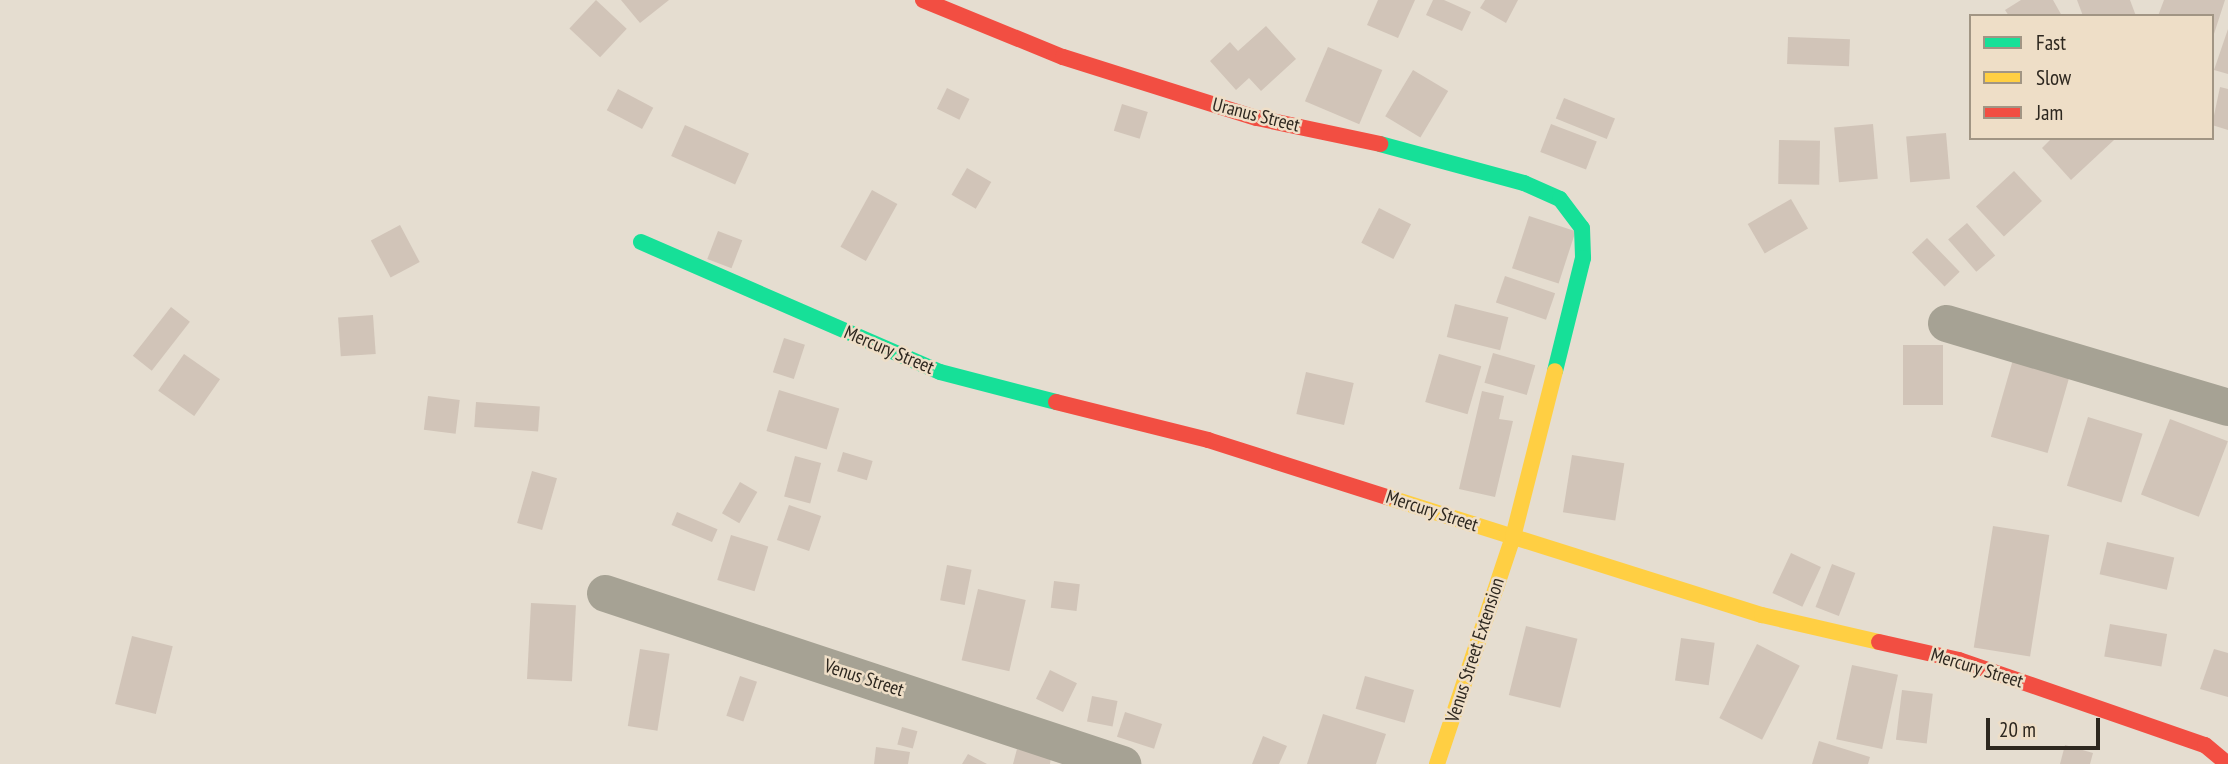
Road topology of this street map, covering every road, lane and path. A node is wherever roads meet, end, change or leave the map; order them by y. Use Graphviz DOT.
graph roads {
  1 [pos="923,0"];
  2 [pos="1582,228"];
  3 [pos="641,242"];
  4 [pos="1946,323"];
  5 [pos="2228,407"];
  6 [pos="1513,537"];
  7 [pos="605,593"];
  8 [pos="1122,764"];
  9 [pos="1437,764"];
  10 [pos="2228,764"];
  1 -- 2 [label="street, Uranus Street"];
  2 -- 6 [label="street, Venus Street Extension"];
  3 -- 6 [label="street, Mercury Street"];
  4 -- 5 [label="street"];
  6 -- 9 [label="street, Venus Street Extension"];
  6 -- 10 [label="street, Mercury Street"];
  7 -- 8 [label="street, Venus Street"];
}
